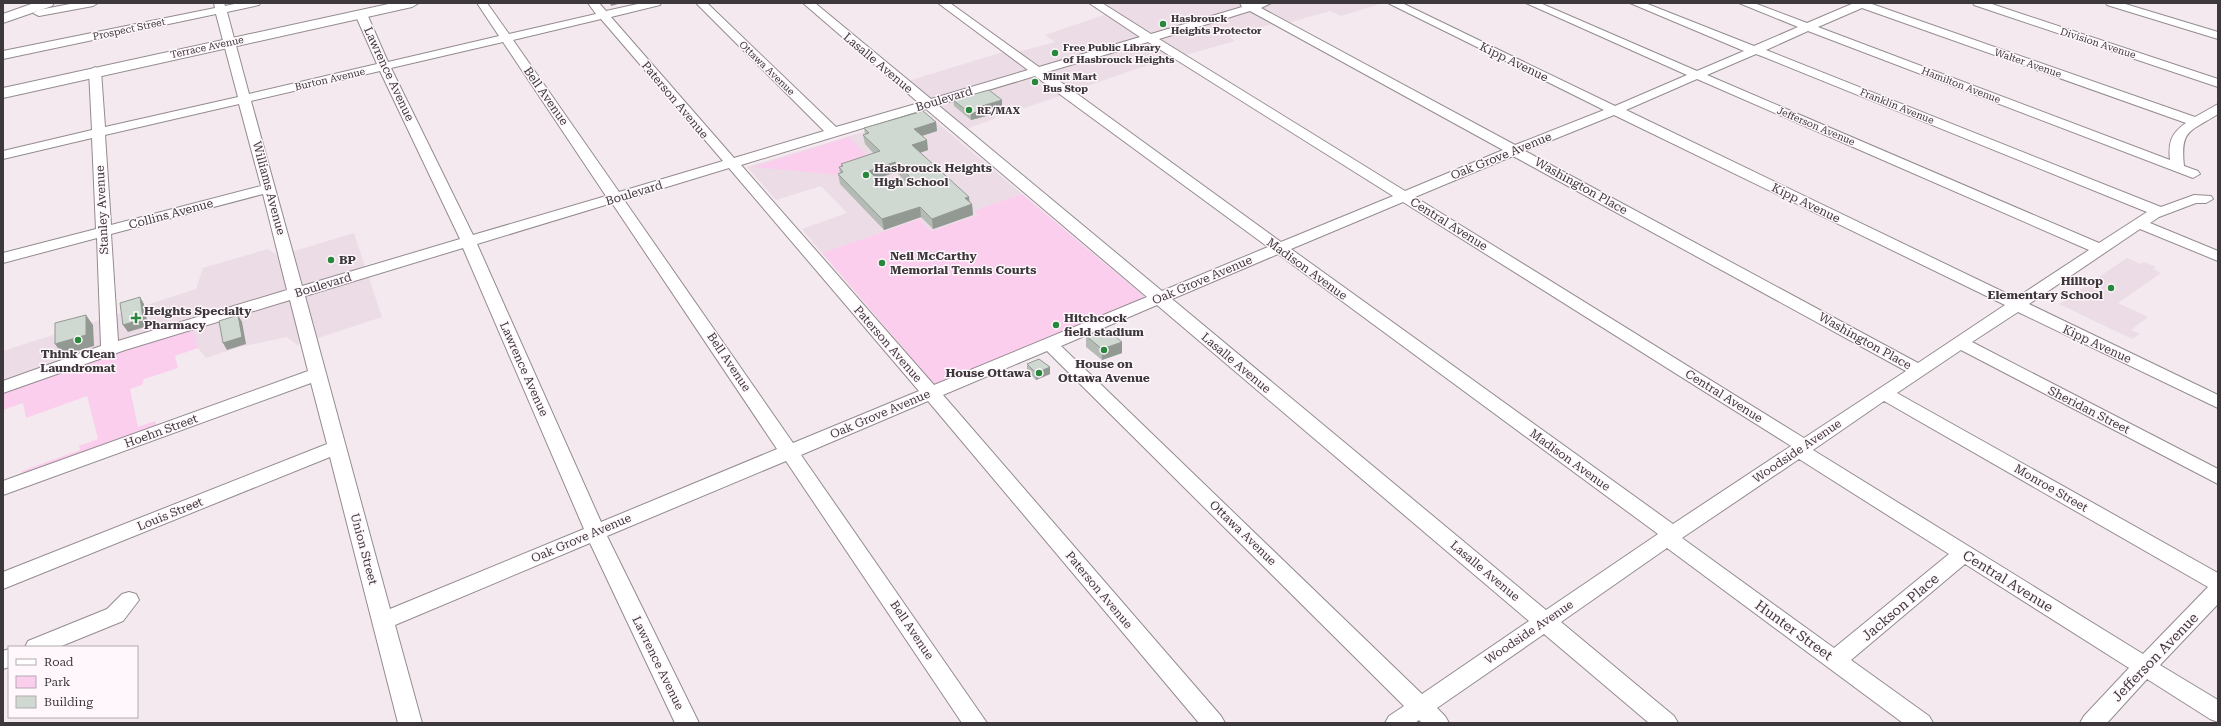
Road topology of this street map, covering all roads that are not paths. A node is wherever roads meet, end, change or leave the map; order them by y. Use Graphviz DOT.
graph roads {
  1 [pos="24,3"];
  2 [pos="93,3"];
  3 [pos="255,3"];
  4 [pos="412,3"];
  5 [pos="482,3"];
  6 [pos="593,3"];
  7 [pos="656,3"];
  8 [pos="701,3"];
  9 [pos="808,3"];
  10 [pos="943,3"];
  11 [pos="1094,3"];
  12 [pos="1266,3"];
  13 [pos="1393,3"];
  14 [pos="1531,3"];
  15 [pos="1634,3"];
  16 [pos="1744,3"];
  17 [pos="1862,3"];
  18 [pos="1978,3"];
  19 [pos="2111,3"];
  20 [pos="1247,5"];
  21 [pos="220,6"];
  22 [pos="43,8"];
  23 [pos="361,14"];
  24 [pos="3,15"];
  25 [pos="604,15"];
  26 [pos="3,19"];
  27 [pos="1808,27"];
  28 [pos="2218,36"];
  29 [pos="506,38"];
  30 [pos="1149,38"];
  31 [pos="228,43"];
  32 [pos="1754,50"];
  33 [pos="3,55"];
  34 [pos="384,67"];
  35 [pos="96,71"];
  36 [pos="1038,71"];
  37 [pos="1698,75"];
  38 [pos="2218,83"];
  39 [pos="3,93"];
  40 [pos="245,99"];
  41 [pos="928,104"];
  42 [pos="2218,108"];
  43 [pos="1616,110"];
  44 [pos="2196,122"];
  45 [pos="834,132"];
  46 [pos="98,133"];
  47 [pos="1514,150"];
  48 [pos="3,155"];
  49 [pos="730,164"];
  50 [pos="2177,167"];
  51 [pos="2193,174"];
  52 [pos="269,188"];
  53 [pos="1404,196"];
  54 [pos="616,198"];
  55 [pos="2206,200"];
  56 [pos="2158,211"];
  57 [pos="2140,224"];
  58 [pos="104,232"];
  59 [pos="468,241"];
  60 [pos="1279,248"];
  61 [pos="2101,250"];
  62 [pos="2218,256"];
  63 [pos="3,258"];
  64 [pos="297,293"];
  65 [pos="1158,298"];
  66 [pos="2015,304"];
  67 [pos="1959,342"];
  68 [pos="1049,344"];
  69 [pos="110,350"];
  70 [pos="1918,370"];
  71 [pos="318,374"];
  72 [pos="3,387"];
  73 [pos="931,393"];
  74 [pos="1883,393"];
  75 [pos="2218,402"];
  76 [pos="337,447"];
  77 [pos="1802,448"];
  78 [pos="790,451"];
  79 [pos="2218,477"];
  80 [pos="3,488"];
  81 [pos="595,532"];
  82 [pos="1670,536"];
  83 [pos="1964,553"];
  84 [pos="3,581"];
  85 [pos="2218,584"];
  86 [pos="2218,592"];
  87 [pos="128,600"];
  88 [pos="383,621"];
  89 [pos="1544,621"];
  90 [pos="38,646"];
  91 [pos="1835,660"];
  92 [pos="2145,666"];
  93 [pos="1420,707"];
  94 [pos="2218,712"];
  95 [pos="410,723"];
  96 [pos="687,723"];
  97 [pos="975,723"];
  98 [pos="1213,723"];
  99 [pos="1397,723"];
  100 [pos="1437,723"];
  101 [pos="1666,723"];
  102 [pos="1921,723"];
  103 [pos="2092,723"];
  1 -- 24 [label="highway"];
  2 -- 22 [label="street"];
  3 -- 21 [label="street, Prospect Street"];
  4 -- 23 [label="main road, Terrace Avenue"];
  5 -- 29 [label="street, Bell Avenue"];
  6 -- 25 [label="street, Paterson Avenue"];
  7 -- 25 [label="street, Burton Avenue"];
  8 -- 45 [label="street, Ottawa Avenue"];
  9 -- 41 [label="street, Lasalle Avenue"];
  10 -- 36 [label="street, Madison Avenue"];
  11 -- 30 [label="street, Central Avenue"];
  12 -- 20 [label="street, Boulevard"];
  13 -- 43 [label="street, Kipp Avenue"];
  14 -- 37 [label="street, Jefferson Avenue"];
  15 -- 32 [label="street, Franklin Avenue"];
  16 -- 27 [label="street, Hamilton Avenue"];
  17 -- 27 [label="street, Oak Grove Avenue"];
  17 -- 44 [label="street, Walter Avenue"];
  18 -- 38 [label="street, Division Avenue"];
  19 -- 28 [label="street"];
  20 -- 30 [label="street, Boulevard"];
  20 -- 47 [label="street, Washington Place"];
  21 -- 31 [label="street, Williams Avenue"];
  21 -- 33 [label="street, Prospect Street"];
  22 -- 26 [label="highway"];
  23 -- 31 [label="main road, Terrace Avenue"];
  23 -- 34 [label="street, Lawrence Avenue"];
  25 -- 29 [label="street, Burton Avenue"];
  25 -- 49 [label="street, Paterson Avenue"];
  27 -- 32 [label="street, Oak Grove Avenue"];
  27 -- 50 [label="street, Hamilton Avenue"];
  29 -- 34 [label="street, Burton Avenue"];
  29 -- 54 [label="street, Bell Avenue"];
  30 -- 36 [label="street, Boulevard"];
  30 -- 53 [label="street, Central Avenue"];
  31 -- 35 [label="main road, Terrace Avenue"];
  31 -- 40 [label="street, Williams Avenue"];
  32 -- 37 [label="street, Oak Grove Avenue"];
  32 -- 56 [label="street, Franklin Avenue"];
  34 -- 40 [label="street, Burton Avenue"];
  34 -- 59 [label="street, Lawrence Avenue"];
  35 -- 39 [label="main road, Terrace Avenue"];
  35 -- 46 [label="street, Stanley Avenue"];
  36 -- 41 [label="street, Boulevard"];
  36 -- 60 [label="street, Madison Avenue"];
  37 -- 43 [label="street, Oak Grove Avenue"];
  37 -- 61 [label="street, Jefferson Avenue"];
  40 -- 46 [label="street, Burton Avenue"];
  40 -- 52 [label="street, Williams Avenue"];
  41 -- 45 [label="street, Boulevard"];
  41 -- 65 [label="street, Lasalle Avenue"];
  42 -- 44 [label="street"];
  43 -- 47 [label="street, Oak Grove Avenue"];
  43 -- 66 [label="street, Kipp Avenue"];
  44 -- 50 [label="street"];
  45 -- 49 [label="street, Boulevard"];
  46 -- 48 [label="street, Burton Avenue"];
  46 -- 58 [label="street, Stanley Avenue"];
  47 -- 53 [label="street, Oak Grove Avenue"];
  47 -- 70 [label="street, Washington Place"];
  49 -- 54 [label="street, Boulevard"];
  49 -- 73 [label="street, Paterson Avenue"];
  50 -- 51 [label="street"];
  52 -- 58 [label="street, Collins Avenue"];
  52 -- 64 [label="street, Williams Avenue"];
  53 -- 60 [label="street, Oak Grove Avenue"];
  53 -- 77 [label="street, Central Avenue"];
  54 -- 59 [label="street, Boulevard"];
  54 -- 78 [label="street, Bell Avenue"];
  55 -- 56 [label="street, Woodside Avenue"];
  56 -- 57 [label="street, Woodside Avenue"];
  57 -- 61 [label="street, Woodside Avenue"];
  57 -- 62 [label="street"];
  58 -- 63 [label="street, Collins Avenue"];
  58 -- 69 [label="street, Stanley Avenue"];
  59 -- 64 [label="street, Boulevard"];
  59 -- 81 [label="street, Lawrence Avenue"];
  60 -- 65 [label="street, Oak Grove Avenue"];
  60 -- 82 [label="street, Madison Avenue"];
  61 -- 66 [label="street, Woodside Avenue"];
  64 -- 69 [label="street, Boulevard"];
  64 -- 71 [label="street, Williams Avenue"];
  65 -- 68 [label="street, Oak Grove Avenue"];
  65 -- 89 [label="street, Lasalle Avenue"];
  66 -- 67 [label="street, Woodside Avenue"];
  66 -- 75 [label="street, Kipp Avenue"];
  67 -- 70 [label="street, Woodside Avenue"];
  67 -- 79 [label="street, Sheridan Street"];
  68 -- 73 [label="street, Oak Grove Avenue"];
  68 -- 93 [label="street, Ottawa Avenue"];
  69 -- 72 [label="street, Boulevard"];
  70 -- 74 [label="street, Woodside Avenue"];
  71 -- 76 [label="street, Union Street"];
  71 -- 80 [label="street, Hoehn Street"];
  73 -- 78 [label="street, Oak Grove Avenue"];
  73 -- 98 [label="street, Paterson Avenue"];
  74 -- 77 [label="street, Woodside Avenue"];
  74 -- 85 [label="street, Monroe Street"];
  76 -- 84 [label="street, Louis Street"];
  76 -- 88 [label="street, Union Street"];
  77 -- 82 [label="street, Woodside Avenue"];
  77 -- 83 [label="street, Central Avenue"];
  78 -- 81 [label="street, Oak Grove Avenue"];
  78 -- 97 [label="street, Bell Avenue"];
  81 -- 88 [label="street, Oak Grove Avenue"];
  81 -- 96 [label="street, Lawrence Avenue"];
  82 -- 89 [label="street, Woodside Avenue"];
  82 -- 91 [label="street, Hunter Street"];
  83 -- 91 [label="street, Jackson Place"];
  83 -- 92 [label="street, Central Avenue"];
  86 -- 92 [label="street, Jefferson Avenue"];
  87 -- 90 [label="street"];
  88 -- 95 [label="street, Union Street"];
  89 -- 93 [label="street, Woodside Avenue"];
  89 -- 101 [label="street, Lasalle Avenue"];
  91 -- 102 [label="street, Hunter Street"];
  92 -- 94 [label="street, Central Avenue"];
  92 -- 103 [label="street, Jefferson Avenue"];
  93 -- 99 [label="street, Woodside Avenue"];
  93 -- 100 [label="street, Ottawa Avenue"];
}
